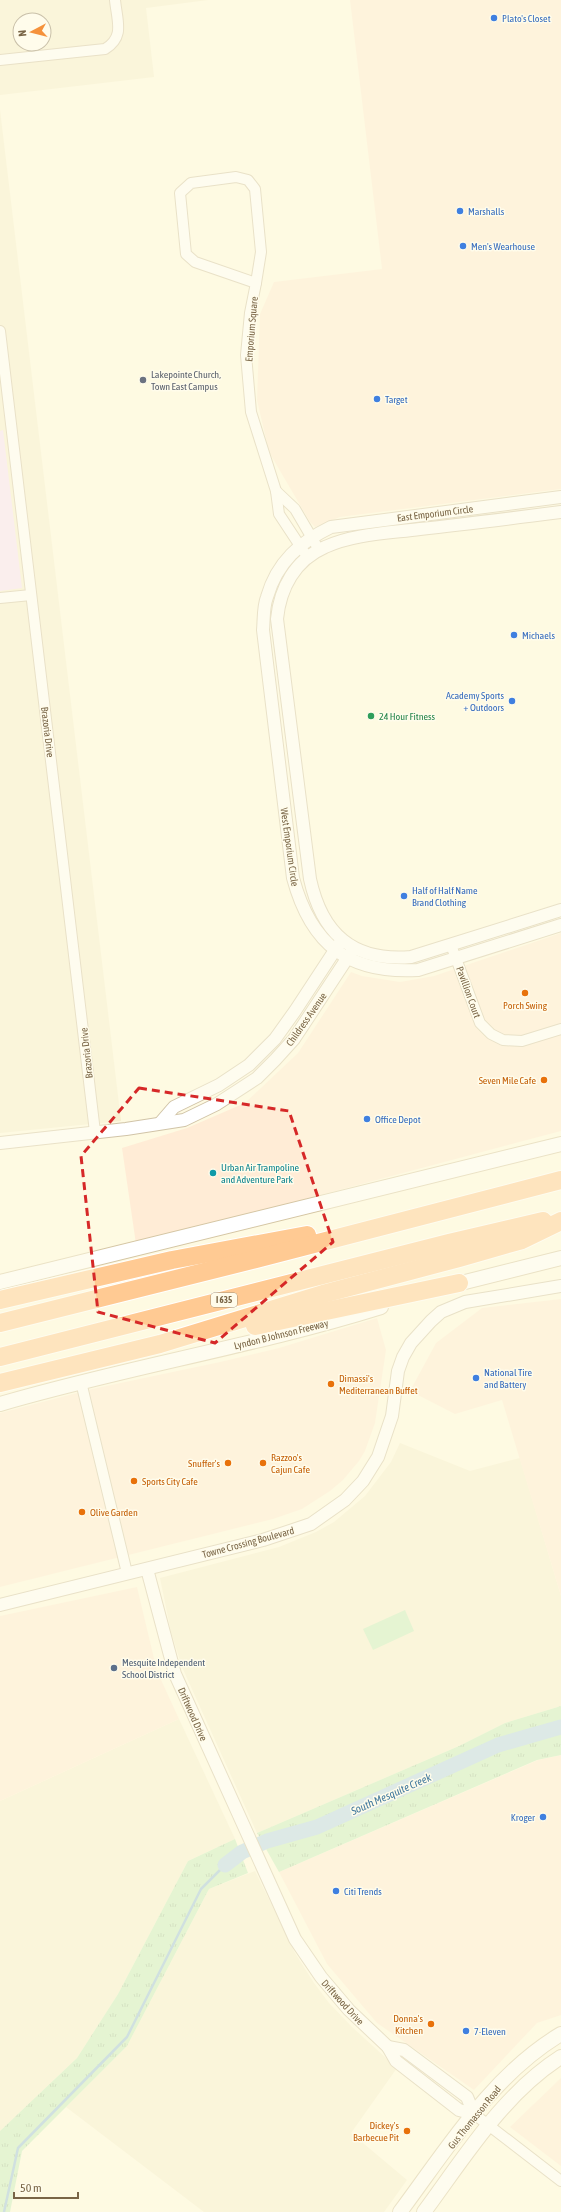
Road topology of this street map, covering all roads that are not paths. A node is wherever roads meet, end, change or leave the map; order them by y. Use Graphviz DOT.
graph roads {
  1 [pos="115,0"];
  2 [pos="0,60"];
  3 [pos="256,283"];
  4 [pos="0,331"];
  5 [pos="276,491"];
  6 [pos="558,498"];
  7 [pos="559,513"];
  8 [pos="424,514"];
  9 [pos="426,528"];
  10 [pos="312,536"];
  11 [pos="300,545"];
  12 [pos="319,550"];
  13 [pos="308,558"];
  14 [pos="31,594"];
  15 [pos="0,598"];
  16 [pos="284,684"];
  17 [pos="270,686"];
  18 [pos="298,788"];
  19 [pos="282,790"];
  20 [pos="561,910"];
  21 [pos="561,925"];
  22 [pos="342,939"];
  23 [pos="451,945"];
  24 [pos="355,947"];
  25 [pos="335,950"];
  26 [pos="348,958"];
  27 [pos="456,958"];
  28 [pos="561,1028"];
  29 [pos="276,1036"];
  30 [pos="287,1047"];
  31 [pos="162,1122"];
  32 [pos="95,1132"];
  33 [pos="0,1143"];
  34 [pos="561,1144"];
  35 [pos="561,1180"];
  36 [pos="561,1217"];
  37 [pos="561,1221"];
  38 [pos="370,1229"];
  39 [pos="561,1258"];
  40 [pos="0,1282"];
  41 [pos="458,1283"];
  42 [pos="561,1286"];
  43 [pos="0,1300"];
  44 [pos="0,1323"];
  45 [pos="183,1338"];
  46 [pos="0,1357"];
  47 [pos="81,1382"];
  48 [pos="0,1383"];
  49 [pos="0,1404"];
  50 [pos="147,1568"];
  51 [pos="127,1573"];
  52 [pos="0,1605"];
  53 [pos="561,2035"];
  54 [pos="561,2057"];
  55 [pos="474,2114"];
  56 [pos="489,2126"];
  57 [pos="561,2180"];
  58 [pos="400,2212"];
  59 [pos="424,2212"];
  1 -- 2 [label="street"];
  3 -- 3 [label="street, Emporium Square"];
  3 -- 5 [label="street, Emporium Square"];
  4 -- 14 [label="street, Brazoria Drive"];
  5 -- 10 [label="street, Emporium Square"];
  5 -- 11 [label="street, Emporium Square"];
  6 -- 7 [label="street"];
  6 -- 8 [label="street, East Emporium Circle"];
  7 -- 9 [label="street, East Emporium Circle"];
  8 -- 9 [label="street"];
  8 -- 10 [label="street, East Emporium Circle"];
  9 -- 12 [label="street, East Emporium Circle"];
  10 -- 11 [label="street, West Emporium Circle"];
  10 -- 12 [label="street, Emporium Square"];
  11 -- 13 [label="street, Emporium Square"];
  11 -- 17 [label="street, West Emporium Circle"];
  12 -- 13 [label="street, West Emporium Circle"];
  13 -- 16 [label="street, West Emporium Circle"];
  14 -- 15 [label="street"];
  14 -- 32 [label="street, Brazoria Drive"];
  16 -- 17 [label="street"];
  16 -- 18 [label="street, West Emporium Circle"];
  17 -- 19 [label="street, West Emporium Circle"];
  18 -- 19 [label="street"];
  18 -- 22 [label="street, West Emporium Circle"];
  19 -- 25 [label="street, West Emporium Circle"];
  20 -- 23 [label="street, West Emporium Circle"];
  21 -- 27 [label="street, West Emporium Circle"];
  22 -- 24 [label="street, West Emporium Circle"];
  22 -- 25 [label="street, Childress Avenue"];
  23 -- 24 [label="street, West Emporium Circle"];
  23 -- 27 [label="street, Pavillion Court"];
  24 -- 26 [label="street, Childress Avenue"];
  25 -- 26 [label="street, West Emporium Circle"];
  25 -- 29 [label="street, Childress Avenue"];
  26 -- 27 [label="street, West Emporium Circle"];
  26 -- 30 [label="street, Childress Avenue"];
  27 -- 28 [label="street, Pavillion Court"];
  29 -- 30 [label="street"];
  29 -- 31 [label="street, Childress Avenue"];
  30 -- 31 [label="street, Childress Avenue"];
  31 -- 32 [label="street, Childress Avenue"];
  32 -- 33 [label="street, Childress Avenue"];
  34 -- 40 [label="main road"];
  35 -- 38 [label="highway"];
  36 -- 46 [label="highway, I 635"];
  37 -- 45 [label="highway"];
  38 -- 43 [label="highway"];
  38 -- 44 [label="highway"];
  39 -- 41 [label="main road, Lyndon B Johnson Freeway"];
  41 -- 45 [label="highway"];
  41 -- 47 [label="main road, Lyndon B Johnson Freeway"];
  42 -- 50 [label="street, Towne Crossing Boulevard"];
  45 -- 48 [label="highway"];
  47 -- 49 [label="main road, Lyndon B Johnson Freeway"];
  47 -- 51 [label="street"];
  50 -- 51 [label="street, Towne Crossing Boulevard"];
  50 -- 55 [label="street, Driftwood Drive"];
  51 -- 52 [label="street, Towne Crossing Boulevard"];
  53 -- 55 [label="main road, Gus Thomasson Road"];
  54 -- 56 [label="main road, Gus Thomasson Road"];
  55 -- 56 [label="street, Driftwood Drive"];
  55 -- 58 [label="main road, Gus Thomasson Road"];
  56 -- 57 [label="street, Driftwood Drive"];
  56 -- 59 [label="main road, Gus Thomasson Road"];
}
